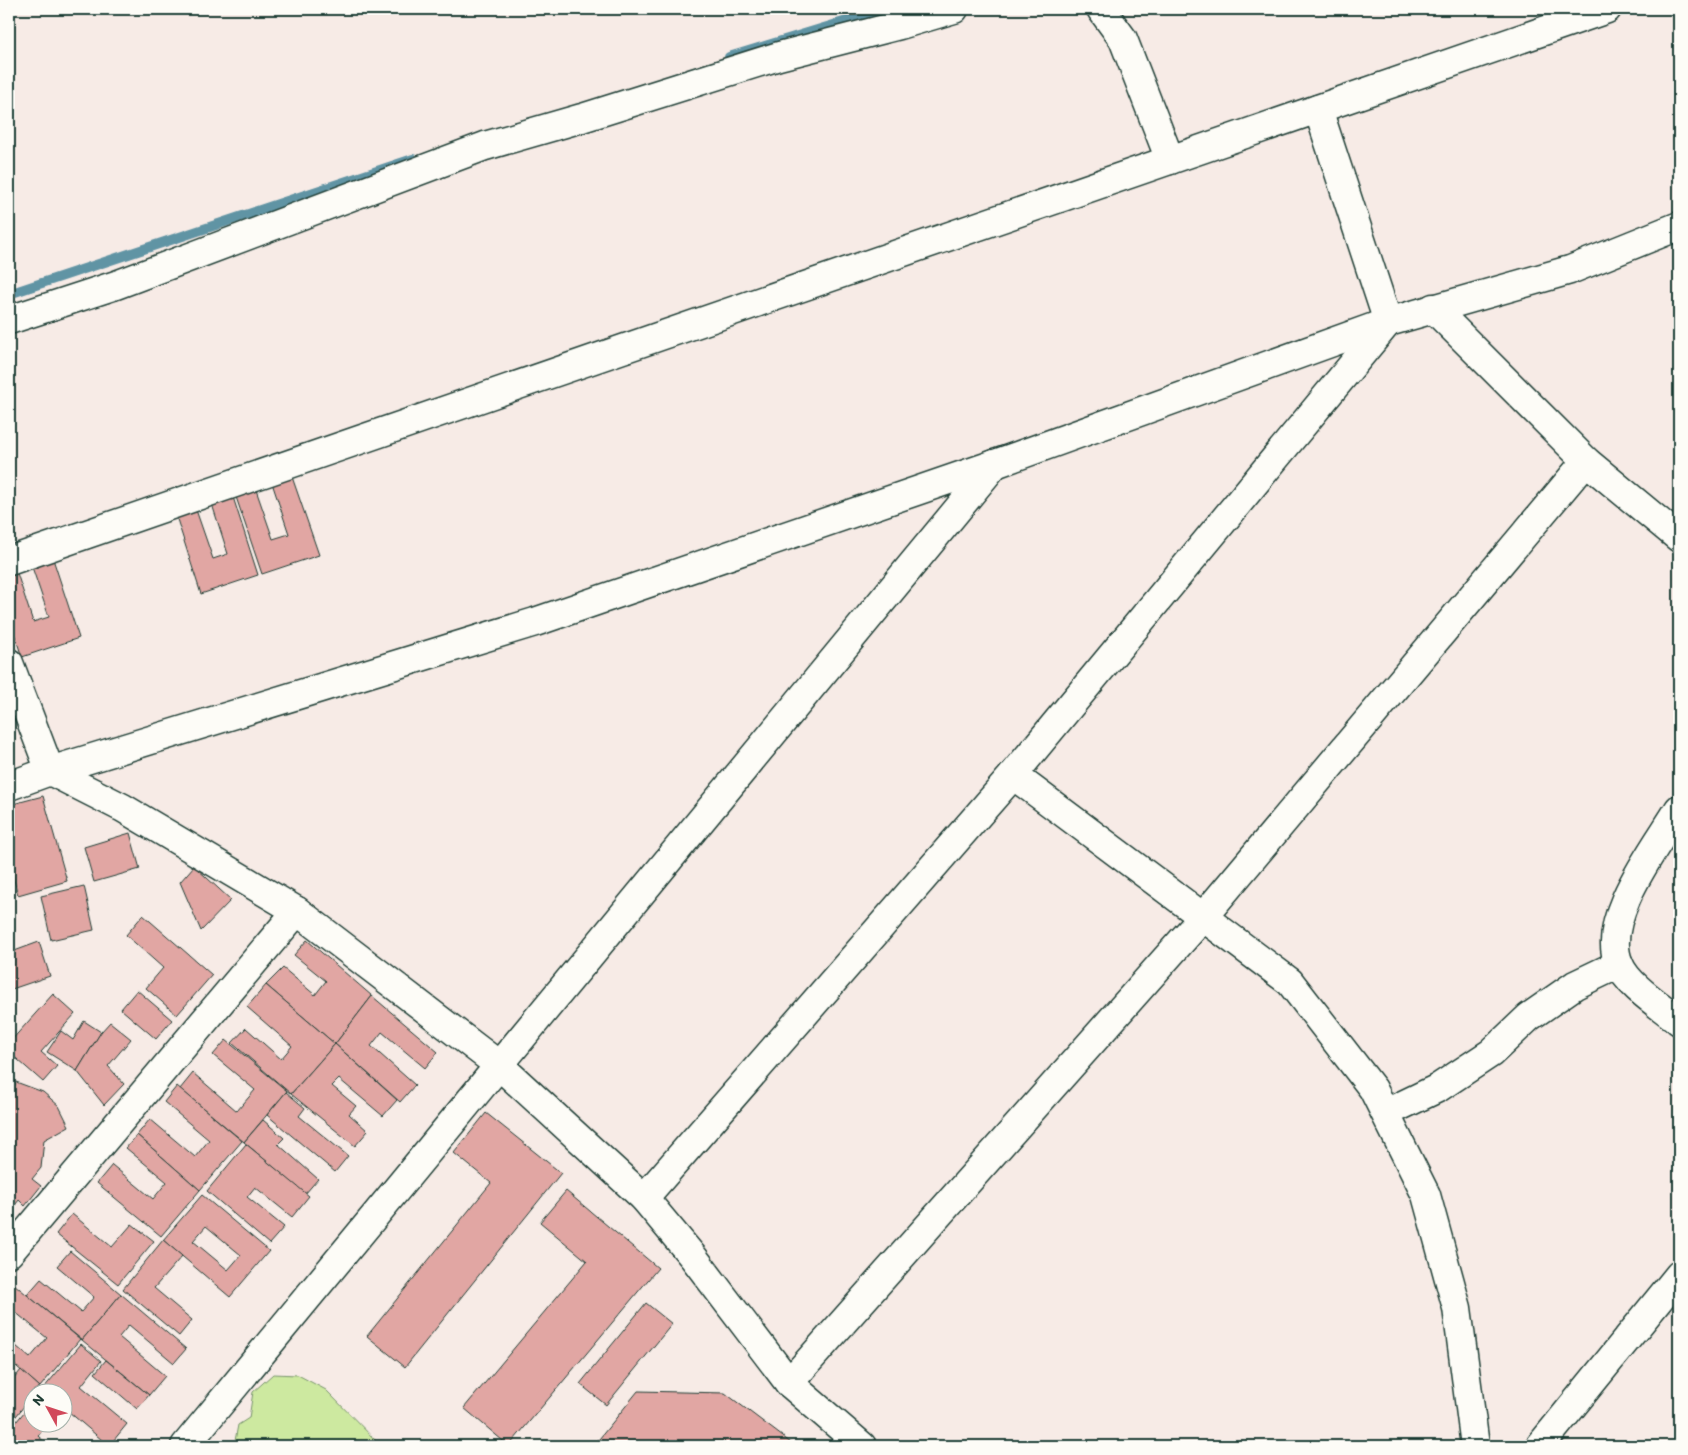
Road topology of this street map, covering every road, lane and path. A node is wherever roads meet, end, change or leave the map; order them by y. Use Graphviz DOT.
graph roads {
  1 [pos="1101,9"];
  2 [pos="1607,9"];
  3 [pos="931,11"];
  4 [pos="1318,108"];
  5 [pos="1170,160"];
  6 [pos="1679,226"];
  7 [pos="1433,308"];
  8 [pos="9,320"];
  9 [pos="1388,322"];
  10 [pos="1586,461"];
  11 [pos="995,464"];
  12 [pos="1679,538"];
  13 [pos="9,561"];
  14 [pos="9,663"];
  15 [pos="50,771"];
  16 [pos="1013,775"];
  17 [pos="9,786"];
  18 [pos="1679,809"];
  19 [pos="297,911"];
  20 [pos="1202,916"];
  21 [pos="1619,964"];
  22 [pos="1679,1021"];
  23 [pos="500,1066"];
  24 [pos="1386,1113"];
  25 [pos="644,1198"];
  26 [pos="9,1253"];
  27 [pos="1679,1275"];
  28 [pos="789,1383"];
  29 [pos="185,1446"];
  30 [pos="862,1446"];
  31 [pos="1474,1446"];
  32 [pos="1540,1446"];
  1 -- 5 [label="street"];
  2 -- 4 [label="street"];
  3 -- 8 [label="street"];
  4 -- 5 [label="street"];
  4 -- 9 [label="street"];
  5 -- 13 [label="street"];
  6 -- 7 [label="street"];
  7 -- 9 [label="street"];
  7 -- 10 [label="street"];
  9 -- 11 [label="street"];
  9 -- 16 [label="street"];
  10 -- 12 [label="street"];
  10 -- 20 [label="street"];
  11 -- 15 [label="street"];
  11 -- 23 [label="street"];
  14 -- 15 [label="street"];
  15 -- 17 [label="street"];
  15 -- 19 [label="street"];
  16 -- 20 [label="street"];
  16 -- 25 [label="street"];
  18 -- 21 [label="street"];
  19 -- 23 [label="street"];
  19 -- 26 [label="street"];
  20 -- 24 [label="street"];
  20 -- 28 [label="street"];
  21 -- 22 [label="street"];
  21 -- 24 [label="street"];
  23 -- 25 [label="street"];
  23 -- 29 [label="street"];
  24 -- 31 [label="street"];
  25 -- 28 [label="street"];
  27 -- 32 [label="street"];
  28 -- 30 [label="street"];
}
